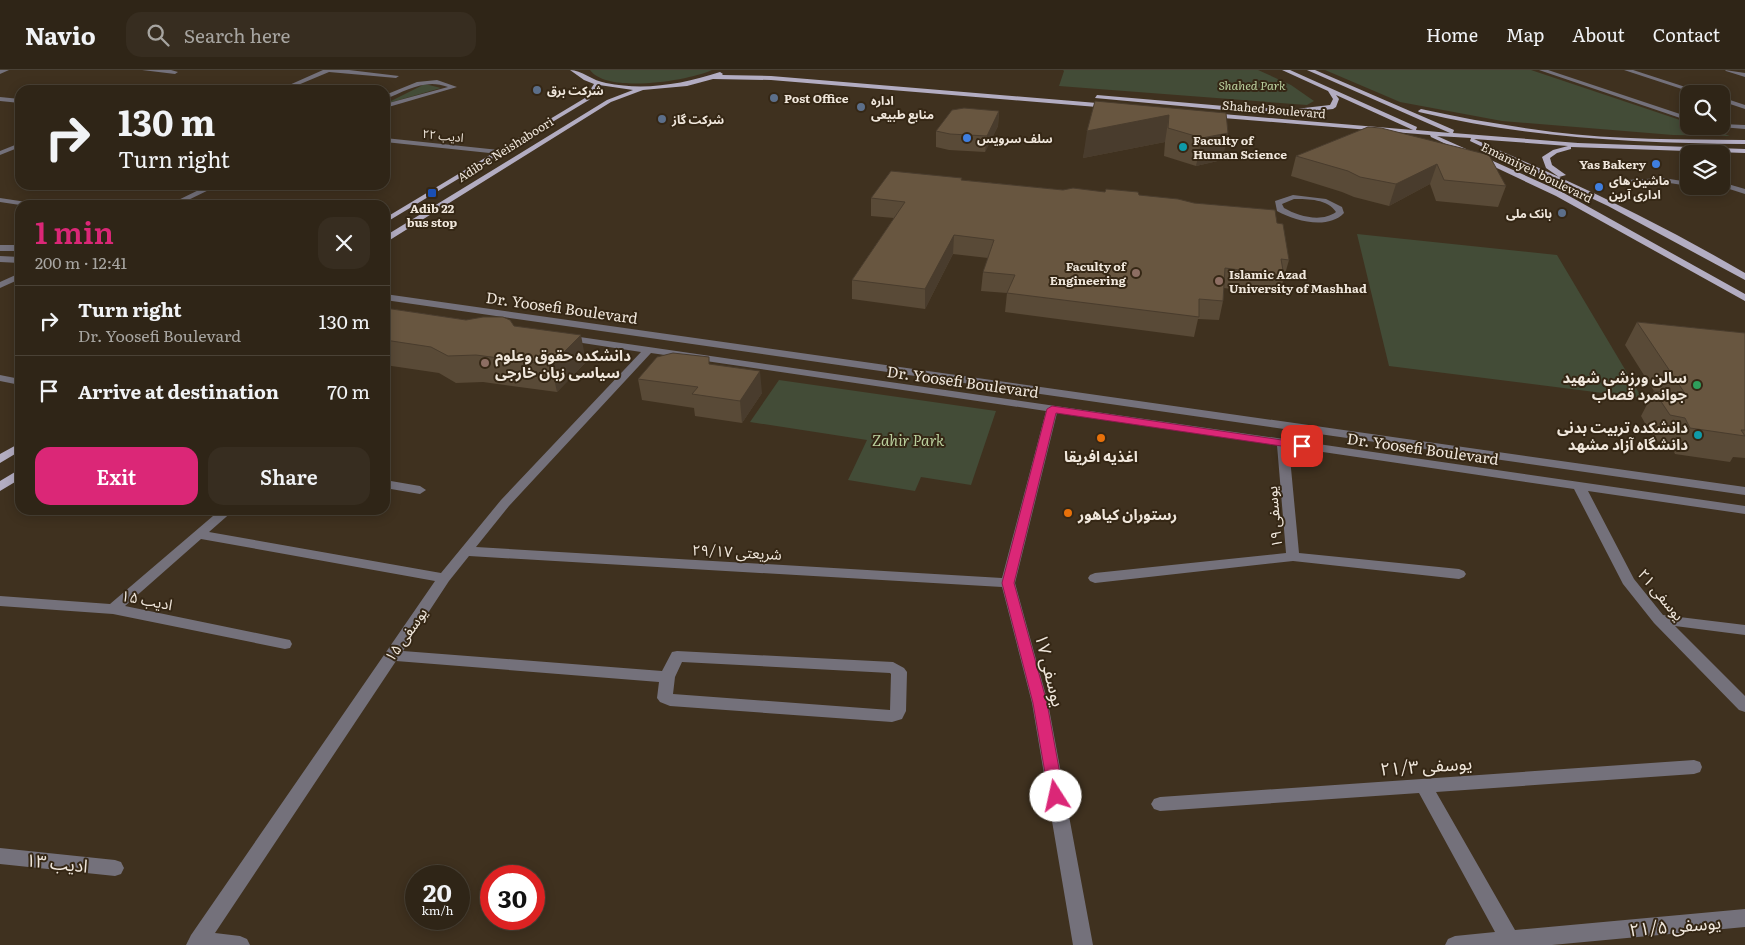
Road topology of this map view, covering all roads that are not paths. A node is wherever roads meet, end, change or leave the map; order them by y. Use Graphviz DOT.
graph roads {
  1 [pos="6,70"];
  2 [pos="145,70"];
  3 [pos="329,70"];
  4 [pos="573,70"];
  5 [pos="727,70"];
  6 [pos="765,70"];
  7 [pos="1285,70"];
  8 [pos="1310,70"];
  9 [pos="1542,70"];
  10 [pos="1627,70"];
  11 [pos="1728,70"];
  12 [pos="0,72"];
  13 [pos="175,72"];
  14 [pos="1745,75"];
  15 [pos="396,76"];
  16 [pos="713,77"];
  17 [pos="597,84"];
  18 [pos="293,85"];
  19 [pos="1680,87"];
  20 [pos="643,88"];
  21 [pos="1329,89"];
  22 [pos="390,94"];
  23 [pos="0,99"];
  24 [pos="15,101"];
  25 [pos="1730,102"];
  26 [pos="1386,103"];
  27 [pos="390,105"];
  28 [pos="1112,106"];
  29 [pos="1745,106"];
  30 [pos="1227,108"];
  31 [pos="1246,109"];
  32 [pos="1256,110"];
  33 [pos="1189,113"];
  34 [pos="1324,116"];
  35 [pos="1680,116"];
  36 [pos="1382,120"];
  37 [pos="1285,121"];
  38 [pos="1402,122"];
  39 [pos="1437,125"];
  40 [pos="1730,127"];
  41 [pos="1745,127"];
  42 [pos="1424,132"];
  43 [pos="1462,136"];
  44 [pos="1569,136"];
  45 [pos="1394,138"];
  46 [pos="390,141"];
  47 [pos="1745,142"];
  48 [pos="1578,145"];
  49 [pos="15,147"];
  50 [pos="1446,150"];
  51 [pos="1745,151"];
  52 [pos="1,152"];
  53 [pos="499,152"];
  54 [pos="1497,165"];
  55 [pos="1628,182"];
  56 [pos="1680,183"];
  57 [pos="1730,187"];
  58 [pos="202,190"];
  59 [pos="1584,191"];
  60 [pos="1745,192"];
  61 [pos="0,200"];
  62 [pos="182,200"];
  63 [pos="15,202"];
  64 [pos="390,218"];
  65 [pos="1332,218"];
  66 [pos="390,237"];
  67 [pos="0,248"];
  68 [pos="15,248"];
  69 [pos="0,259"];
  70 [pos="15,260"];
  71 [pos="1745,277"];
  72 [pos="15,278"];
  73 [pos="0,285"];
  74 [pos="390,298"];
  75 [pos="1745,298"];
  76 [pos="554,336"];
  77 [pos="649,350"];
  78 [pos="0,378"];
  79 [pos="15,381"];
  80 [pos="1052,409"];
  81 [pos="1283,443"];
  82 [pos="15,449"];
  83 [pos="0,459"];
  84 [pos="15,476"];
  85 [pos="390,485"];
  86 [pos="1579,486"];
  87 [pos="0,487"];
  88 [pos="420,490"];
  89 [pos="1745,491"];
  90 [pos="1745,510"];
  91 [pos="222,515"];
  92 [pos="198,534"];
  93 [pos="465,551"];
  94 [pos="1294,557"];
  95 [pos="1459,574"];
  96 [pos="444,578"];
  97 [pos="1095,578"];
  98 [pos="1008,583"];
  99 [pos="0,602"];
  100 [pos="113,609"];
  101 [pos="1659,619"];
  102 [pos="1745,630"];
  103 [pos="285,644"];
  104 [pos="390,655"];
  105 [pos="666,677"];
  106 [pos="1745,706"];
  107 [pos="1694,766"];
  108 [pos="1423,785"];
  109 [pos="1160,804"];
  110 [pos="0,856"];
  111 [pos="115,868"];
  112 [pos="1745,918"];
  113 [pos="1510,940"];
  114 [pos="197,943"];
  115 [pos="240,945"];
  116 [pos="1083,945"];
  117 [pos="1455,945"];
  1 -- 12 [label="street"];
  2 -- 13 [label="street"];
  3 -- 15 [label="street"];
  3 -- 18 [label="street"];
  4 -- 17 [label="main road"];
  5 -- 16 [label="main road"];
  6 -- 30 [label="main road, Shahed Boulevard"];
  7 -- 21 [label="main road, Emamiyeh boulevard"];
  8 -- 26 [label="main road, Emamiyeh boulevard"];
  9 -- 35 [label="street"];
  10 -- 19 [label="street"];
  11 -- 14 [label="street"];
  16 -- 20 [label="main road"];
  16 -- 28 [label="main road"];
  17 -- 20 [label="main road"];
  17 -- 53 [label="main road, Adib-e Neishaboori"];
  20 -- 66 [label="main road, Adib-e Neishaboori"];
  21 -- 32 [label="main road"];
  21 -- 38 [label="main road, Emamiyeh boulevard"];
  22 -- 27 [label="street"];
  23 -- 24 [label="street"];
  25 -- 29 [label="street"];
  26 -- 39 [label="main road, Emamiyeh boulevard"];
  26 -- 44 [label="main road"];
  31 -- 32 [label="main road, Shahed Boulevard"];
  32 -- 34 [label="main road, Shahed Boulevard"];
  33 -- 37 [label="main road, Shahed Boulevard"];
  36 -- 38 [label="main road"];
  37 -- 42 [label="main road, Shahed Boulevard"];
  37 -- 45 [label="main road"];
  38 -- 39 [label="main road"];
  38 -- 42 [label="main road, Emamiyeh boulevard"];
  39 -- 43 [label="main road, Emamiyeh boulevard"];
  39 -- 44 [label="main road"];
  40 -- 41 [label="street"];
  42 -- 43 [label="main road, Shahed Boulevard"];
  42 -- 54 [label="main road, Emamiyeh boulevard"];
  43 -- 48 [label="main road, Shahed Boulevard"];
  43 -- 59 [label="main road, Emamiyeh boulevard"];
  44 -- 47 [label="main road"];
  46 -- 53 [label="street, ادیب ۲۲"];
  48 -- 51 [label="main road, Shahed Boulevard"];
  48 -- 59 [label="main road"];
  49 -- 52 [label="street"];
  50 -- 54 [label="main road"];
  53 -- 64 [label="main road, Adib-e Neishaboori"];
  54 -- 75 [label="main road, Emamiyeh boulevard"];
  55 -- 56 [label="street"];
  57 -- 60 [label="street"];
  58 -- 62 [label="street"];
  59 -- 71 [label="main road, Emamiyeh boulevard"];
  61 -- 63 [label="street"];
  65 -- 65 [label="street"];
  67 -- 68 [label="street"];
  69 -- 70 [label="street"];
  72 -- 73 [label="street"];
  74 -- 89 [label="street, Dr. Yoosefi Boulevard"];
  76 -- 77 [label="street, Dr. Yoosefi Boulevard"];
  77 -- 80 [label="street, Dr. Yoosefi Boulevard"];
  77 -- 93 [label="street, یوسفی ۱۵"];
  78 -- 79 [label="street"];
  80 -- 81 [label="street, Dr. Yoosefi Boulevard"];
  80 -- 98 [label="street, یوسفی ۱۷"];
  81 -- 86 [label="street, Dr. Yoosefi Boulevard"];
  81 -- 94 [label="street, یوسفی ۱۹"];
  82 -- 83 [label="main road"];
  84 -- 87 [label="main road"];
  85 -- 88 [label="street"];
  86 -- 90 [label="street, Dr. Yoosefi Boulevard"];
  86 -- 101 [label="street, یوسفی ۲۱"];
  91 -- 92 [label="street"];
  92 -- 96 [label="street"];
  92 -- 100 [label="street"];
  93 -- 96 [label="street, یوسفی ۱۵"];
  93 -- 98 [label="street, شریعتی ۲۹/۱۷"];
  94 -- 95 [label="street"];
  94 -- 97 [label="street"];
  96 -- 104 [label="street, یوسفی ۱۵"];
  98 -- 116 [label="street, یوسفی ۱۷"];
  99 -- 100 [label="street, ادیب ۱۵"];
  100 -- 103 [label="street, ادیب ۱۵"];
  101 -- 102 [label="street"];
  101 -- 106 [label="street, یوسفی ۲۱"];
  104 -- 105 [label="street"];
  104 -- 114 [label="street, یوسفی ۱۵"];
  105 -- 105 [label="street"];
  107 -- 108 [label="street, یوسفی ۲۱/۳"];
  108 -- 109 [label="street, یوسفی ۲۱/۳"];
  108 -- 113 [label="street"];
  110 -- 111 [label="street, ادیب ۱۳"];
  112 -- 113 [label="street, یوسفی ۲۱/۵"];
  113 -- 117 [label="street, یوسفی ۲۱/۵"];
  114 -- 115 [label="street"];
}
